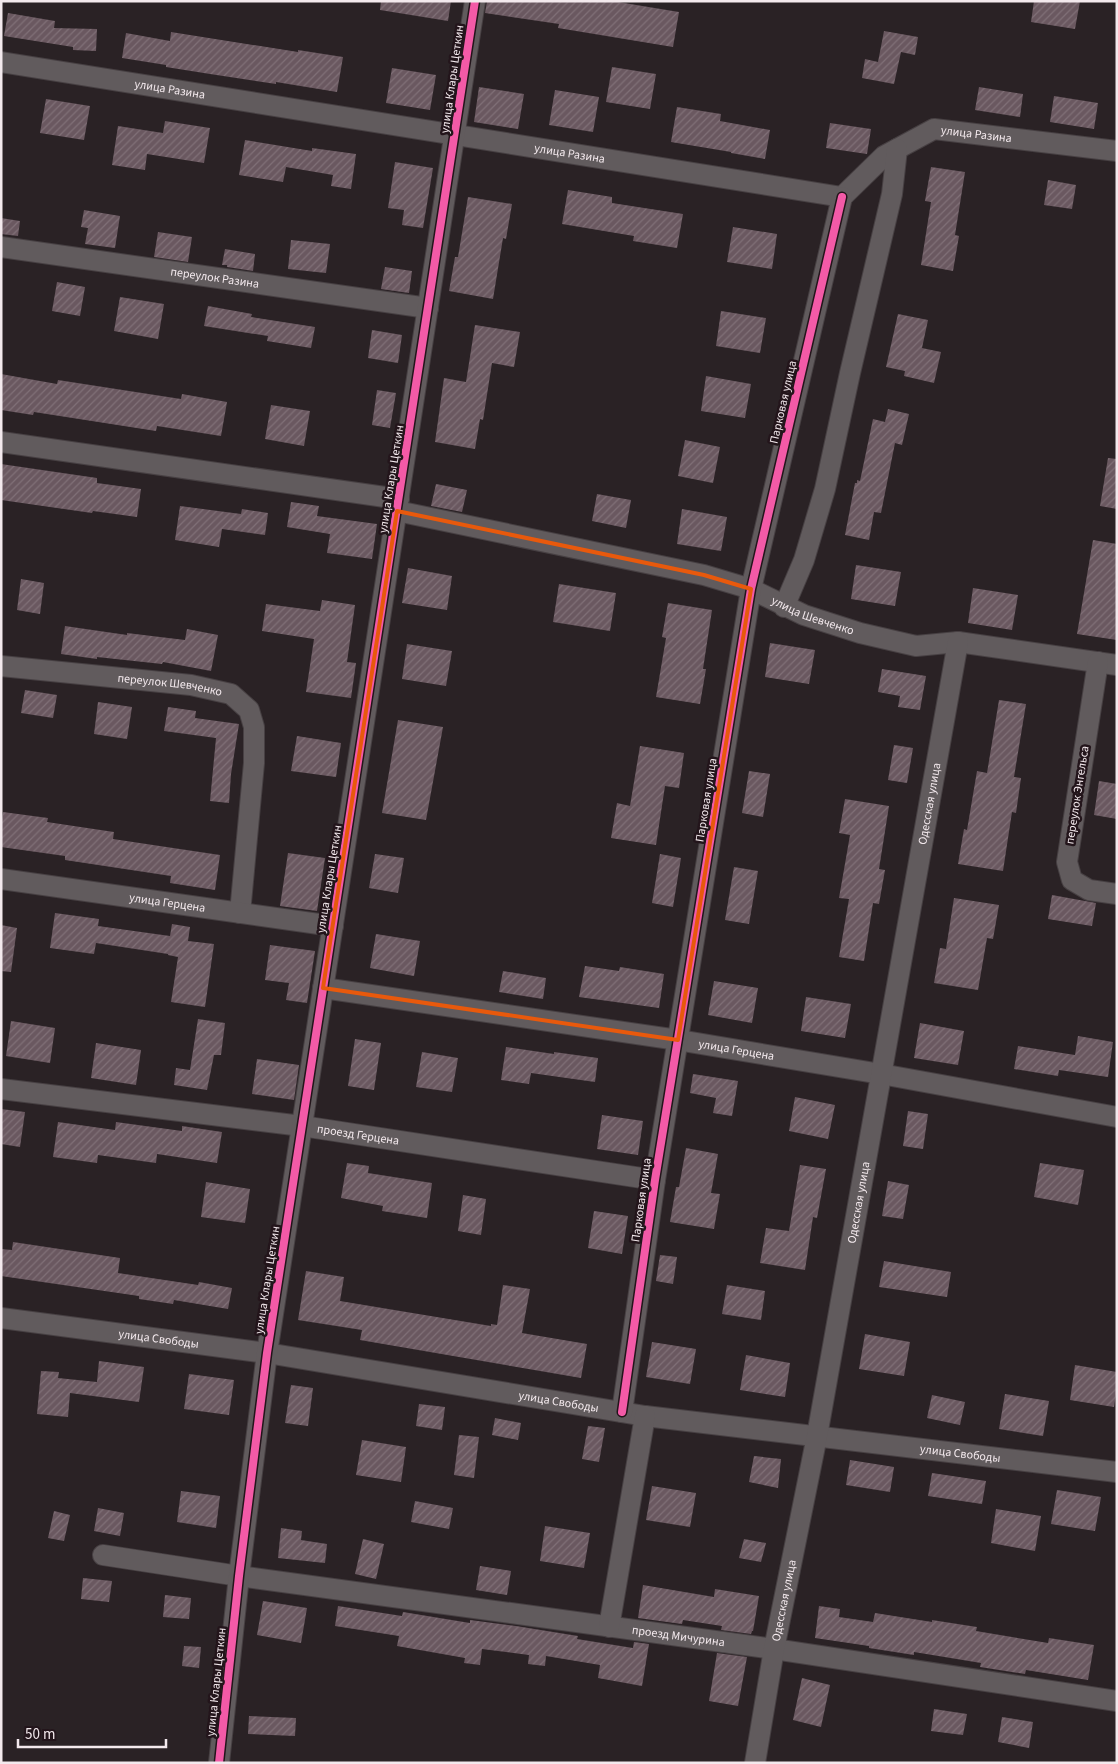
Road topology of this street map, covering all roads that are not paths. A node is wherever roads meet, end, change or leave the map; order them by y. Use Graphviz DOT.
graph roads {
  1 [pos="475,1"];
  2 [pos="1,62"];
  3 [pos="455,136"];
  4 [pos="897,149"];
  5 [pos="1117,151"];
  6 [pos="842,198"];
  7 [pos="1,247"];
  8 [pos="428,308"];
  9 [pos="1,442"];
  10 [pos="398,505"];
  11 [pos="751,589"];
  12 [pos="784,606"];
  13 [pos="958,642"];
  14 [pos="1107,664"];
  15 [pos="1,666"];
  16 [pos="1,879"];
  17 [pos="1117,894"];
  18 [pos="240,913"];
  19 [pos="333,926"];
  20 [pos="323,988"];
  21 [pos="678,1040"];
  22 [pos="881,1074"];
  23 [pos="1,1089"];
  24 [pos="1117,1117"];
  25 [pos="302,1126"];
  26 [pos="655,1180"];
  27 [pos="1,1318"];
  28 [pos="267,1353"];
  29 [pos="622,1412"];
  30 [pos="645,1416"];
  31 [pos="817,1436"];
  32 [pos="1117,1472"];
  33 [pos="103,1555"];
  34 [pos="239,1576"];
  35 [pos="609,1627"];
  36 [pos="774,1649"];
  37 [pos="1117,1701"];
  38 [pos="219,1763"];
  39 [pos="755,1763"];
  1 -- 3 [label="street, улица Клары Цеткин"];
  2 -- 3 [label="street, улица Разина"];
  3 -- 6 [label="street, улица Разина"];
  3 -- 8 [label="street, улица Клары Цеткин"];
  4 -- 5 [label="street, улица Разина"];
  4 -- 6 [label="street, улица Разина"];
  4 -- 12 [label="street"];
  6 -- 11 [label="street, Парковая улица"];
  7 -- 8 [label="street, переулок Разина"];
  8 -- 10 [label="street, улица Клары Цеткин"];
  9 -- 10 [label="street, улица Шевченко"];
  10 -- 11 [label="street, улица Шевченко"];
  10 -- 19 [label="street, улица Клары Цеткин"];
  11 -- 12 [label="street, улица Шевченко"];
  11 -- 21 [label="street, Парковая улица"];
  12 -- 13 [label="street, улица Шевченко"];
  13 -- 14 [label="street, улица Шевченко"];
  13 -- 22 [label="street, Одесская улица"];
  14 -- 17 [label="street, переулок Энгельса"];
  15 -- 18 [label="street, переулок Шевченко"];
  16 -- 18 [label="street, улица Герцена"];
  18 -- 19 [label="street, улица Герцена"];
  19 -- 20 [label="street, улица Клары Цеткин"];
  20 -- 21 [label="street, улица Герцена"];
  20 -- 25 [label="street, улица Клары Цеткин"];
  21 -- 22 [label="street, улица Герцена"];
  21 -- 26 [label="street, Парковая улица"];
  22 -- 24 [label="street, улица Герцена"];
  22 -- 31 [label="street, Одесская улица"];
  23 -- 25 [label="street, проезд Герцена"];
  25 -- 26 [label="street, проезд Герцена"];
  25 -- 28 [label="street, улица Клары Цеткин"];
  26 -- 29 [label="street, Парковая улица"];
  27 -- 28 [label="street, улица Свободы"];
  28 -- 29 [label="street, улица Свободы"];
  28 -- 34 [label="street, улица Клары Цеткин"];
  29 -- 30 [label="street, улица Свободы"];
  30 -- 31 [label="street, улица Свободы"];
  30 -- 35 [label="street"];
  31 -- 32 [label="street, улица Свободы"];
  31 -- 36 [label="street, Одесская улица"];
  33 -- 34 [label="street, проезд Мичурина"];
  34 -- 35 [label="street, проезд Мичурина"];
  34 -- 38 [label="street, улица Клары Цеткин"];
  35 -- 36 [label="street, проезд Мичурина"];
  36 -- 37 [label="street, проезд Мичурина"];
  36 -- 39 [label="street, Одесская улица"];
}
